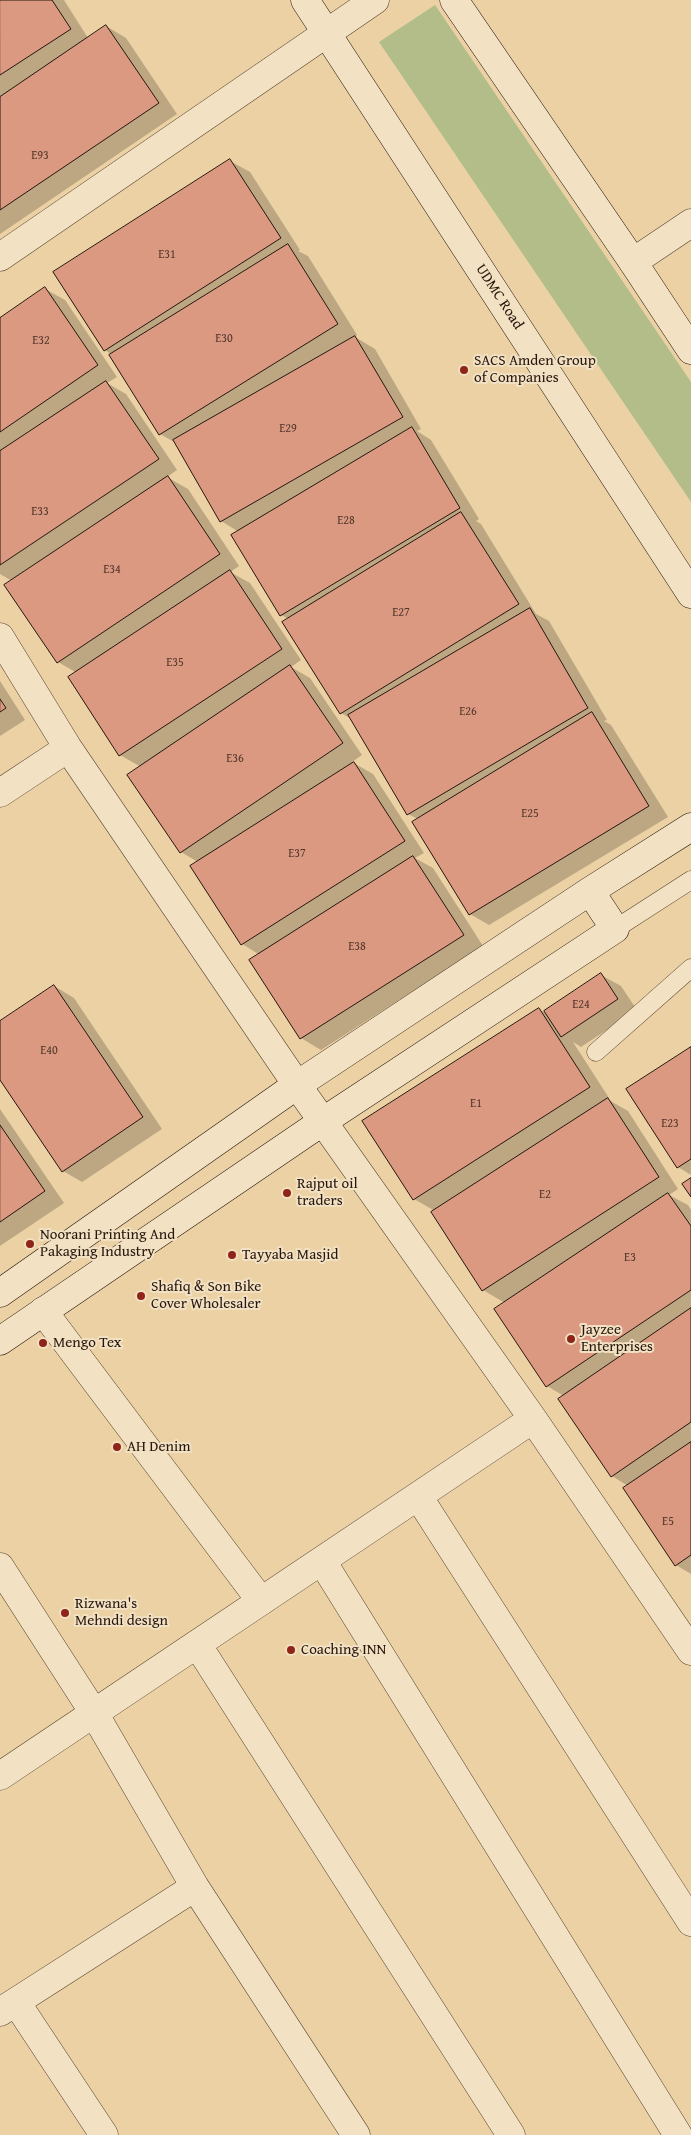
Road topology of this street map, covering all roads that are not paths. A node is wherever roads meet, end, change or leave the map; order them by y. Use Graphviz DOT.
graph roads {
  1 [pos="306,0"];
  2 [pos="375,0"];
  3 [pos="454,0"];
  4 [pos="328,32"];
  5 [pos="691,223"];
  6 [pos="0,257"];
  7 [pos="633,262"];
  8 [pos="691,350"];
  9 [pos="691,594"];
  10 [pos="0,637"];
  11 [pos="68,748"];
  12 [pos="0,793"];
  13 [pos="691,826"];
  14 [pos="691,880"];
  15 [pos="590,891"];
  16 [pos="615,929"];
  17 [pos="691,968"];
  18 [pos="596,1052"];
  19 [pos="297,1085"];
  20 [pos="322,1122"];
  21 [pos="0,1293"];
  22 [pos="43,1311"];
  23 [pos="0,1340"];
  24 [pos="533,1419"];
  25 [pos="418,1496"];
  26 [pos="322,1560"];
  27 [pos="0,1567"];
  28 [pos="261,1601"];
  29 [pos="197,1644"];
  30 [pos="691,1651"];
  31 [pos="94,1713"];
  32 [pos="0,1776"];
  33 [pos="195,1887"];
  34 [pos="691,1922"];
  35 [pos="8,2007"];
  36 [pos="104,2135"];
  37 [pos="356,2135"];
  38 [pos="511,2135"];
  39 [pos="678,2135"];
  1 -- 4 [label="street, UDMC Road"];
  2 -- 4 [label="street"];
  3 -- 7 [label="street"];
  4 -- 6 [label="street"];
  4 -- 9 [label="street, UDMC Road"];
  5 -- 7 [label="street"];
  7 -- 8 [label="street"];
  10 -- 11 [label="street"];
  11 -- 12 [label="street"];
  11 -- 19 [label="street"];
  13 -- 15 [label="street"];
  14 -- 16 [label="lane"];
  15 -- 16 [label="street"];
  15 -- 19 [label="street"];
  16 -- 20 [label="street"];
  17 -- 18 [label="lane"];
  19 -- 20 [label="street"];
  19 -- 21 [label="street"];
  20 -- 22 [label="street"];
  20 -- 24 [label="street"];
  22 -- 23 [label="street"];
  22 -- 28 [label="street"];
  24 -- 25 [label="street"];
  24 -- 30 [label="street"];
  25 -- 26 [label="street"];
  25 -- 34 [label="street"];
  26 -- 28 [label="street"];
  26 -- 39 [label="street"];
  27 -- 31 [label="street"];
  28 -- 29 [label="street"];
  29 -- 31 [label="street"];
  29 -- 38 [label="street"];
  31 -- 32 [label="street"];
  31 -- 33 [label="street"];
  33 -- 35 [label="street"];
  33 -- 37 [label="street"];
  35 -- 36 [label="street"];
}
